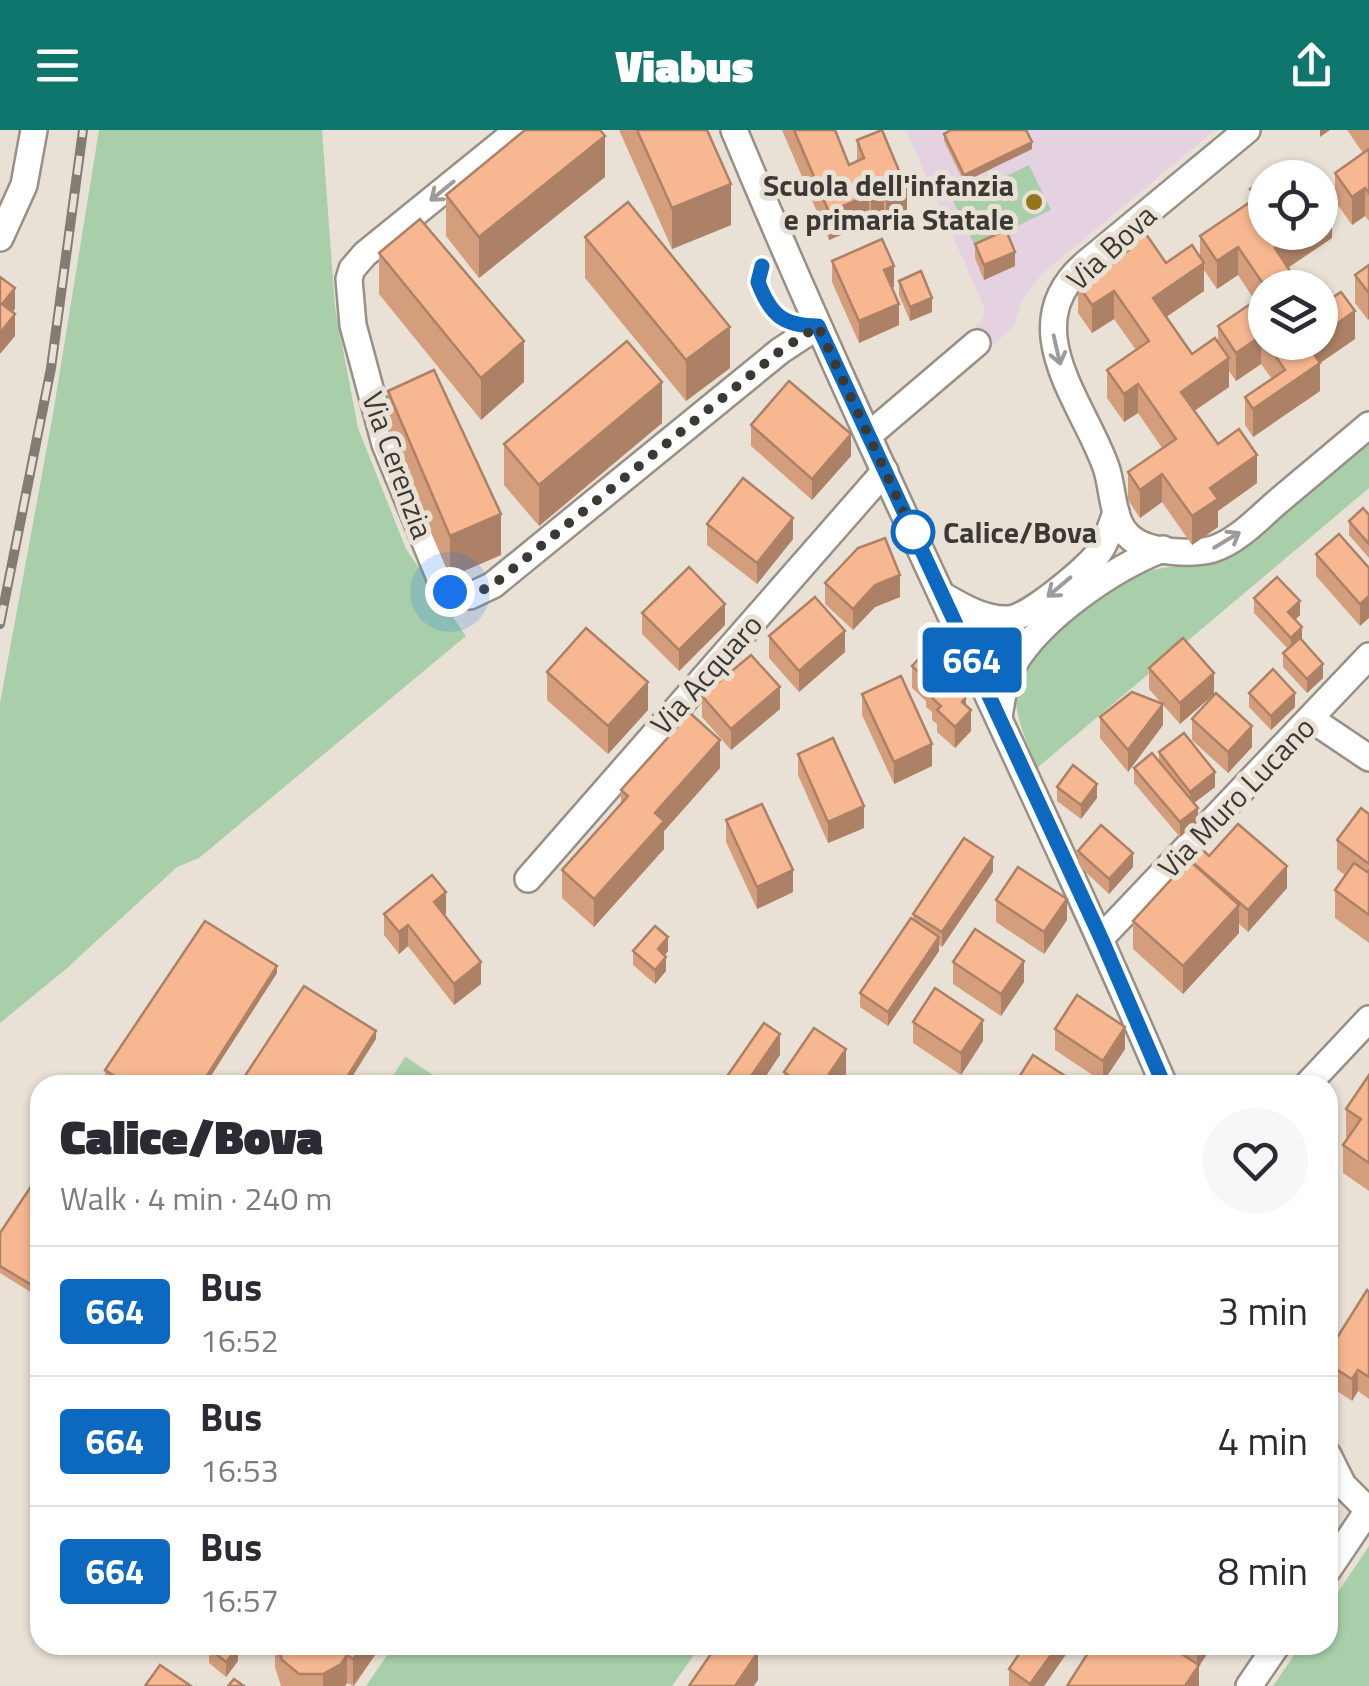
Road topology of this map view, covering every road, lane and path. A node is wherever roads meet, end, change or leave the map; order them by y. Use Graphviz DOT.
graph roads {
  1 [pos="34,130"];
  2 [pos="518,130"];
  3 [pos="734,130"];
  4 [pos="1247,130"];
  5 [pos="0,238"];
  6 [pos="818,326"];
  7 [pos="977,343"];
  8 [pos="1369,425"];
  9 [pos="868,435"];
  10 [pos="885,471"];
  11 [pos="1116,512"];
  12 [pos="1164,549"];
  13 [pos="942,596"];
  14 [pos="1008,619"];
  15 [pos="1032,639"];
  16 [pos="968,651"];
  17 [pos="1369,656"];
  18 [pos="1000,717"];
  19 [pos="1311,719"];
  20 [pos="1369,758"];
  21 [pos="528,879"];
  22 [pos="1101,938"];
  23 [pos="1369,1019"];
  24 [pos="1160,1075"];
  25 [pos="1316,1075"];
  26 [pos="1338,1475"];
  27 [pos="1369,1510"];
  28 [pos="1338,1555"];
  29 [pos="1270,1655"];
  30 [pos="1249,1686"];
  1 -- 5 [label="street"];
  2 -- 6 [label="street, Via Cerenzia, one-way"];
  3 -- 6 [label="street"];
  4 -- 11 [label="street, Via Bova, one-way"];
  6 -- 9 [label="street"];
  7 -- 9 [label="street"];
  12 -- 8 [label="street, one-way"];
  9 -- 10 [label="street"];
  10 -- 13 [label="street"];
  10 -- 21 [label="street, Via Acquaro"];
  11 -- 12 [label="street"];
  11 -- 14 [label="street, one-way"];
  12 -- 15 [label="street"];
  13 -- 14 [label="street"];
  13 -- 16 [label="street"];
  14 -- 16 [label="street"];
  15 -- 16 [label="street"];
  15 -- 18 [label="street"];
  16 -- 18 [label="street"];
  17 -- 19 [label="street, Via Muro Lucano"];
  18 -- 22 [label="street"];
  19 -- 20 [label="street"];
  19 -- 22 [label="street, Via Muro Lucano"];
  22 -- 24 [label="street"];
  23 -- 25 [label="street"];
  26 -- 27 [label="street"];
  27 -- 28 [label="street"];
  29 -- 30 [label="street"];
}
